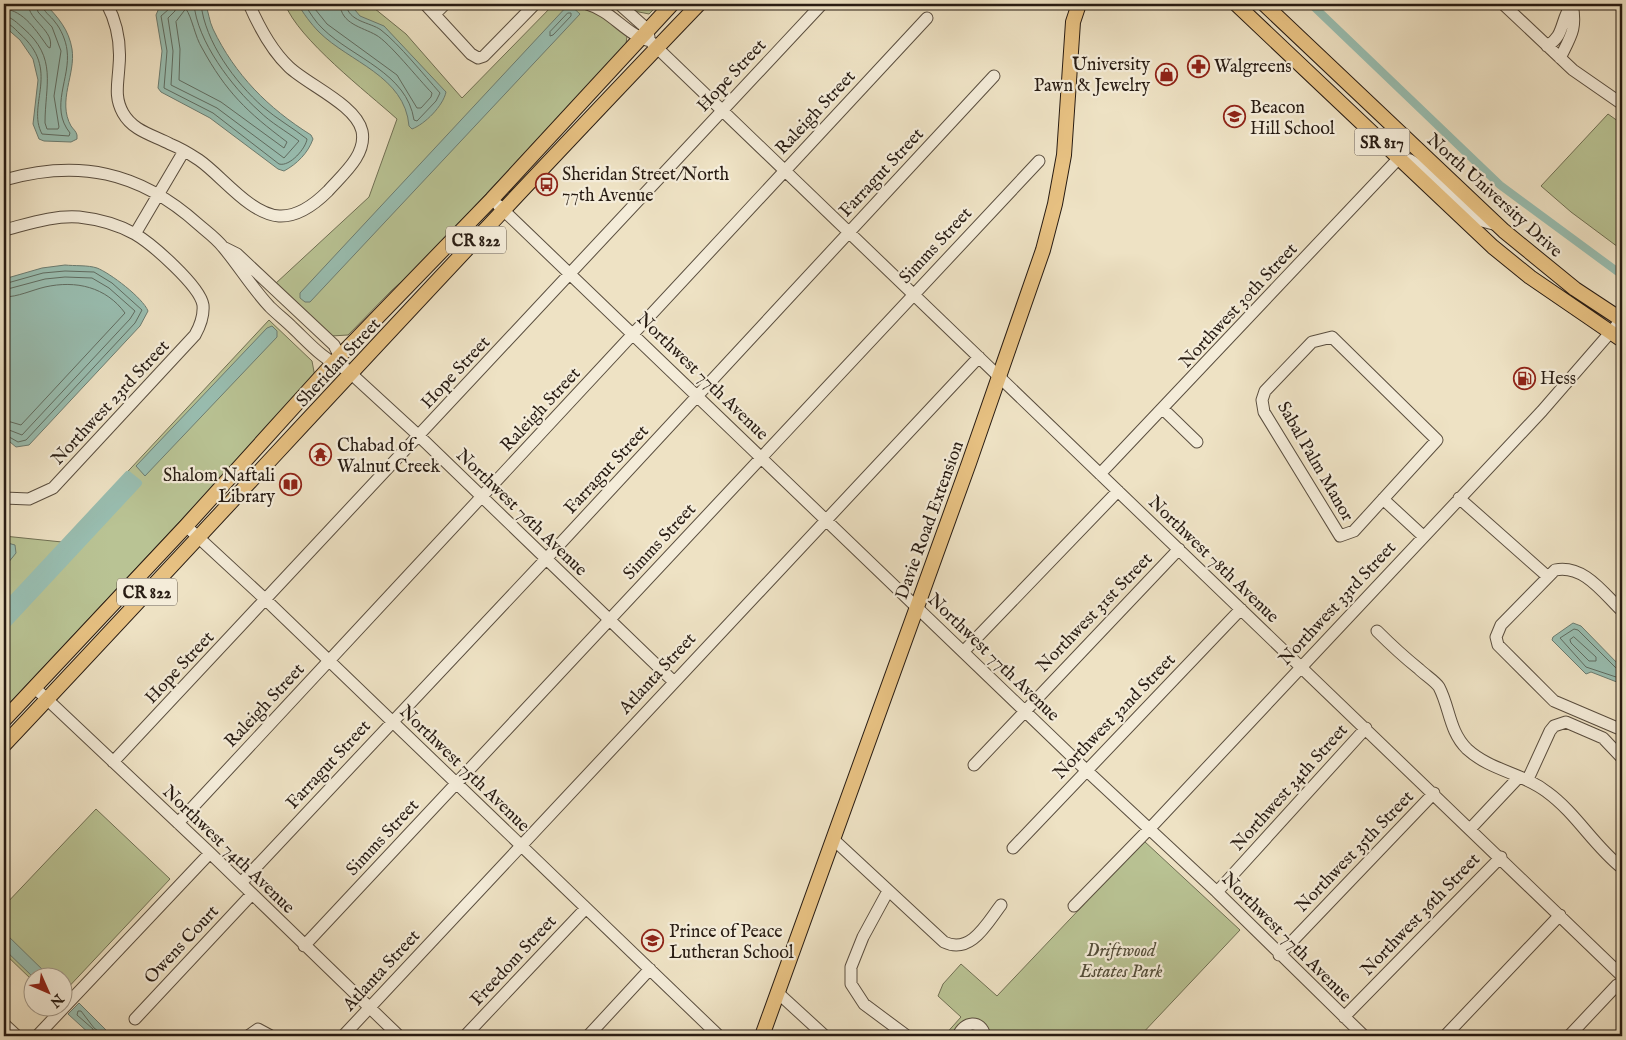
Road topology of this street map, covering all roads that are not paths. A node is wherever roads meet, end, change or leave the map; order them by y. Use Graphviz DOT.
graph roads {
  1 [pos="107,4"];
  2 [pos="249,4"];
  3 [pos="425,4"];
  4 [pos="445,4"];
  5 [pos="535,4"];
  6 [pos="587,4"];
  7 [pos="619,4"];
  8 [pos="672,4"];
  9 [pos="700,4"];
  10 [pos="822,4"];
  11 [pos="1079,4"];
  12 [pos="1236,4"];
  13 [pos="1264,4"];
  14 [pos="1502,4"];
  15 [pos="1572,4"];
  16 [pos="436,14"];
  17 [pos="927,18"];
  18 [pos="1561,29"];
  19 [pos="1573,31"];
  20 [pos="648,39"];
  21 [pos="1547,46"];
  22 [pos="1560,58"];
  23 [pos="1303,67"];
  24 [pos="994,76"];
  25 [pos="1622,104"];
  26 [pos="722,110"];
  27 [pos="1404,138"];
  28 [pos="184,151"];
  29 [pos="1399,158"];
  30 [pos="1039,161"];
  31 [pos="785,170"];
  32 [pos="4,180"];
  33 [pos="159,195"];
  34 [pos="492,199"];
  35 [pos="504,210"];
  36 [pos="1497,225"];
  37 [pos="4,230"];
  38 [pos="849,232"];
  39 [pos="135,234"];
  40 [pos="224,248"];
  41 [pos="570,273"];
  42 [pos="914,294"];
  43 [pos="301,314"];
  44 [pos="1622,319"];
  45 [pos="290,326"];
  46 [pos="634,334"];
  47 [pos="1617,337"];
  48 [pos="979,357"];
  49 [pos="343,366"];
  50 [pos="1000,377"];
  51 [pos="698,395"];
  52 [pos="1163,409"];
  53 [pos="419,436"];
  54 [pos="1197,442"];
  55 [pos="762,457"];
  56 [pos="1100,474"];
  57 [pos="1118,491"];
  58 [pos="483,497"];
  59 [pos="4,498"];
  60 [pos="1459,498"];
  61 [pos="1383,499"];
  62 [pos="826,520"];
  63 [pos="186,526"];
  64 [pos="1423,536"];
  65 [pos="199,537"];
  66 [pos="1179,549"];
  67 [pos="546,559"];
  68 [pos="1547,576"];
  69 [pos="266,600"];
  70 [pos="917,607"];
  71 [pos="1241,609"];
  72 [pos="1622,611"];
  73 [pos="609,620"];
  74 [pos="1376,631"];
  75 [pos="964,651"];
  76 [pos="329,662"];
  77 [pos="1302,667"];
  78 [pos="673,681"];
  79 [pos="34,687"];
  80 [pos="47,700"];
  81 [pos="1025,711"];
  82 [pos="4,720"];
  83 [pos="392,722"];
  84 [pos="1366,728"];
  85 [pos="1622,730"];
  86 [pos="4,745"];
  87 [pos="1622,758"];
  88 [pos="113,762"];
  89 [pos="974,765"];
  90 [pos="1086,770"];
  91 [pos="1523,778"];
  92 [pos="456,784"];
  93 [pos="1434,794"];
  94 [pos="178,823"];
  95 [pos="1148,828"];
  96 [pos="1471,828"];
  97 [pos="833,839"];
  98 [pos="521,845"];
  99 [pos="1013,848"];
  100 [pos="210,853"];
  101 [pos="1501,857"];
  102 [pos="1622,868"];
  103 [pos="241,883"];
  104 [pos="888,891"];
  105 [pos="1217,892"];
  106 [pos="252,894"];
  107 [pos="1001,905"];
  108 [pos="1074,906"];
  109 [pos="586,908"];
  110 [pos="1560,916"];
  111 [pos="304,946"];
  112 [pos="1279,955"];
  113 [pos="650,969"];
  114 [pos="1622,976"];
  115 [pos="1622,983"];
  116 [pos="777,992"];
  117 [pos="370,1008"];
  118 [pos="135,1018"];
  119 [pos="1344,1018"];
  120 [pos="4,1024"];
  121 [pos="17,1036"];
  122 [pos="37,1036"];
  123 [pos="248,1036"];
  124 [pos="271,1036"];
  125 [pos="343,1036"];
  126 [pos="399,1036"];
  127 [pos="465,1036"];
  128 [pos="588,1036"];
  129 [pos="719,1036"];
  130 [pos="762,1036"];
  131 [pos="825,1036"];
  132 [pos="907,1036"];
  133 [pos="958,1036"];
  134 [pos="985,1036"];
  135 [pos="1364,1036"];
  136 [pos="1445,1036"];
  137 [pos="1569,1036"];
  1 -- 28 [label="street"];
  2 -- 28 [label="street"];
  3 -- 16 [label="street"];
  4 -- 16 [label="street"];
  5 -- 16 [label="street"];
  6 -- 20 [label="street"];
  7 -- 20 [label="street"];
  8 -- 20 [label="main road, Sheridan Street / CR 822"];
  9 -- 20 [label="main road, Sheridan Street / CR 822"];
  10 -- 26 [label="street, Hope Street"];
  11 -- 50 [label="main road, Davie Road Extension"];
  12 -- 23 [label="main road, North University Drive / SR 817"];
  13 -- 27 [label="main road, North University Drive / SR 817"];
  14 -- 21 [label="street"];
  15 -- 18 [label="street"];
  15 -- 19 [label="street"];
  17 -- 31 [label="street, Raleigh Street"];
  18 -- 19 [label="street"];
  18 -- 21 [label="street"];
  19 -- 22 [label="street"];
  20 -- 26 [label="street"];
  20 -- 34 [label="main road, Sheridan Street / CR 822"];
  20 -- 35 [label="main road, Sheridan Street / CR 822"];
  21 -- 22 [label="street"];
  22 -- 25 [label="street"];
  23 -- 27 [label="main road"];
  23 -- 29 [label="main road, North University Drive / SR 817"];
  24 -- 38 [label="street, Farragut Street"];
  26 -- 31 [label="street"];
  26 -- 41 [label="street, Hope Street"];
  27 -- 36 [label="main road, North University Drive / SR 817"];
  28 -- 33 [label="street"];
  29 -- 36 [label="street"];
  29 -- 47 [label="main road, North University Drive / SR 817"];
  29 -- 52 [label="street, Northwest 30th Street"];
  30 -- 42 [label="street, Simms Street"];
  31 -- 38 [label="street"];
  31 -- 46 [label="street, Raleigh Street"];
  32 -- 33 [label="street, Northwest 76th Avenue"];
  33 -- 39 [label="street"];
  33 -- 40 [label="street, Northwest 76th Avenue"];
  34 -- 35 [label="street, Northwest 77th Avenue"];
  34 -- 49 [label="main road, Sheridan Street / CR 822"];
  35 -- 41 [label="street, Northwest 77th Avenue"];
  35 -- 49 [label="main road, Sheridan Street / CR 822"];
  36 -- 44 [label="main road, North University Drive / SR 817"];
  37 -- 39 [label="street"];
  38 -- 42 [label="street"];
  38 -- 51 [label="street, Farragut Street"];
  39 -- 59 [label="street, Northwest 23rd Street"];
  40 -- 43 [label="street, Northwest 76th Avenue"];
  40 -- 45 [label="street, Northwest 76th Avenue"];
  41 -- 46 [label="street, Northwest 77th Avenue"];
  41 -- 53 [label="street, Hope Street"];
  42 -- 48 [label="street"];
  42 -- 55 [label="street, Simms Street"];
  43 -- 45 [label="street"];
  43 -- 49 [label="street, Northwest 76th Avenue"];
  44 -- 47 [label="street, Northwest 33rd Street"];
  45 -- 49 [label="street, Northwest 76th Avenue"];
  46 -- 51 [label="street, Northwest 77th Avenue"];
  46 -- 58 [label="street, Raleigh Street"];
  47 -- 60 [label="street, Northwest 33rd Street"];
  48 -- 50 [label="street"];
  48 -- 62 [label="street, Atlanta Street"];
  49 -- 53 [label="street, Northwest 76th Avenue"];
  49 -- 63 [label="main road, Sheridan Street / CR 822"];
  49 -- 65 [label="main road, Sheridan Street / CR 822"];
  50 -- 56 [label="street, Northwest 78th Avenue"];
  50 -- 70 [label="main road, Davie Road Extension"];
  51 -- 55 [label="street, Northwest 77th Avenue"];
  51 -- 67 [label="street, Farragut Street"];
  52 -- 54 [label="street"];
  52 -- 56 [label="street, Northwest 30th Street"];
  53 -- 58 [label="street, Northwest 76th Avenue"];
  53 -- 69 [label="street, Hope Street"];
  55 -- 62 [label="street, Northwest 77th Avenue"];
  55 -- 73 [label="street, Simms Street"];
  56 -- 57 [label="street, Northwest 78th Avenue"];
  57 -- 66 [label="street, Northwest 78th Avenue"];
  57 -- 75 [label="street"];
  58 -- 67 [label="street, Northwest 76th Avenue"];
  58 -- 76 [label="street, Raleigh Street"];
  60 -- 64 [label="street, Northwest 33rd Street"];
  60 -- 68 [label="street"];
  61 -- 61 [label="street, Sabal Palm Manor"];
  61 -- 64 [label="street"];
  62 -- 70 [label="street, Northwest 77th Avenue"];
  62 -- 78 [label="street, Atlanta Street"];
  63 -- 65 [label="street, Northwest 75th Avenue"];
  63 -- 79 [label="main road, Sheridan Street / CR 822"];
  64 -- 77 [label="street, Northwest 33rd Street"];
  65 -- 69 [label="street, Northwest 75th Avenue"];
  65 -- 80 [label="main road, Sheridan Street / CR 822"];
  66 -- 71 [label="street, Northwest 78th Avenue"];
  66 -- 81 [label="street, Northwest 31st Street"];
  67 -- 73 [label="street, Northwest 76th Avenue"];
  67 -- 83 [label="street, Farragut Street"];
  68 -- 72 [label="street"];
  68 -- 85 [label="street"];
  69 -- 76 [label="street, Northwest 75th Avenue"];
  69 -- 88 [label="street, Hope Street"];
  70 -- 75 [label="street, Northwest 77th Avenue"];
  70 -- 97 [label="main road, Davie Road Extension"];
  71 -- 77 [label="street, Northwest 78th Avenue"];
  71 -- 90 [label="street, Northwest 32nd Street"];
  73 -- 78 [label="street, Northwest 76th Avenue"];
  73 -- 92 [label="street, Simms Street"];
  74 -- 91 [label="street"];
  75 -- 81 [label="street, Northwest 77th Avenue"];
  76 -- 83 [label="street, Northwest 75th Avenue"];
  76 -- 94 [label="street, Raleigh Street"];
  77 -- 84 [label="street, Northwest 78th Avenue"];
  77 -- 95 [label="street, Northwest 33rd Street"];
  78 -- 98 [label="street, Atlanta Street"];
  79 -- 80 [label="street, Northwest 74th Avenue"];
  79 -- 82 [label="main road, Sheridan Street / CR 822"];
  80 -- 86 [label="main road, Sheridan Street / CR 822"];
  80 -- 88 [label="street, Northwest 74th Avenue"];
  81 -- 89 [label="street, Northwest 31st Street"];
  81 -- 90 [label="street, Northwest 77th Avenue"];
  83 -- 92 [label="street, Northwest 75th Avenue"];
  83 -- 103 [label="street, Farragut Street"];
  84 -- 93 [label="street, Northwest 78th Avenue"];
  84 -- 105 [label="street, Northwest 34th Street"];
  87 -- 91 [label="street"];
  88 -- 94 [label="street, Northwest 74th Avenue"];
  90 -- 95 [label="street, Northwest 77th Avenue"];
  90 -- 99 [label="street, Northwest 32nd Street"];
  91 -- 96 [label="street"];
  91 -- 102 [label="street"];
  92 -- 98 [label="street, Northwest 75th Avenue"];
  92 -- 111 [label="street, Simms Street"];
  93 -- 96 [label="street, Northwest 78th Avenue"];
  93 -- 112 [label="street, Northwest 35th Street"];
  94 -- 100 [label="street, Northwest 74th Avenue"];
  95 -- 105 [label="street, Northwest 77th Avenue"];
  95 -- 108 [label="street, Northwest 33rd Street"];
  96 -- 101 [label="street, Northwest 78th Avenue"];
  97 -- 104 [label="street"];
  97 -- 116 [label="main road, Davie Road Extension"];
  98 -- 109 [label="street, Northwest 75th Avenue"];
  98 -- 117 [label="street, Atlanta Street"];
  100 -- 103 [label="street, Northwest 74th Avenue"];
  100 -- 122 [label="street"];
  101 -- 110 [label="street, Northwest 78th Avenue"];
  101 -- 119 [label="street, Northwest 36th Street"];
  103 -- 106 [label="street, Northwest 74th Avenue"];
  104 -- 107 [label="street"];
  104 -- 132 [label="street"];
  105 -- 112 [label="street, Northwest 77th Avenue"];
  106 -- 111 [label="street, Northwest 74th Avenue"];
  106 -- 118 [label="street, Owens Court"];
  109 -- 113 [label="street, Northwest 75th Avenue"];
  109 -- 127 [label="street, Freedom Street"];
  110 -- 114 [label="street, Northwest 78th Avenue"];
  110 -- 136 [label="street"];
  111 -- 117 [label="street, Northwest 74th Avenue"];
  112 -- 119 [label="street, Northwest 77th Avenue"];
  113 -- 128 [label="street"];
  113 -- 129 [label="street, Northwest 75th Avenue"];
  115 -- 137 [label="street"];
  116 -- 130 [label="main road, Davie Road Extension"];
  116 -- 131 [label="street"];
  117 -- 125 [label="street, Atlanta Street"];
  117 -- 126 [label="street, Northwest 74th Avenue"];
  119 -- 135 [label="street, Northwest 77th Avenue"];
  120 -- 121 [label="street"];
  123 -- 124 [label="street"];
  133 -- 134 [label="street"];
}
